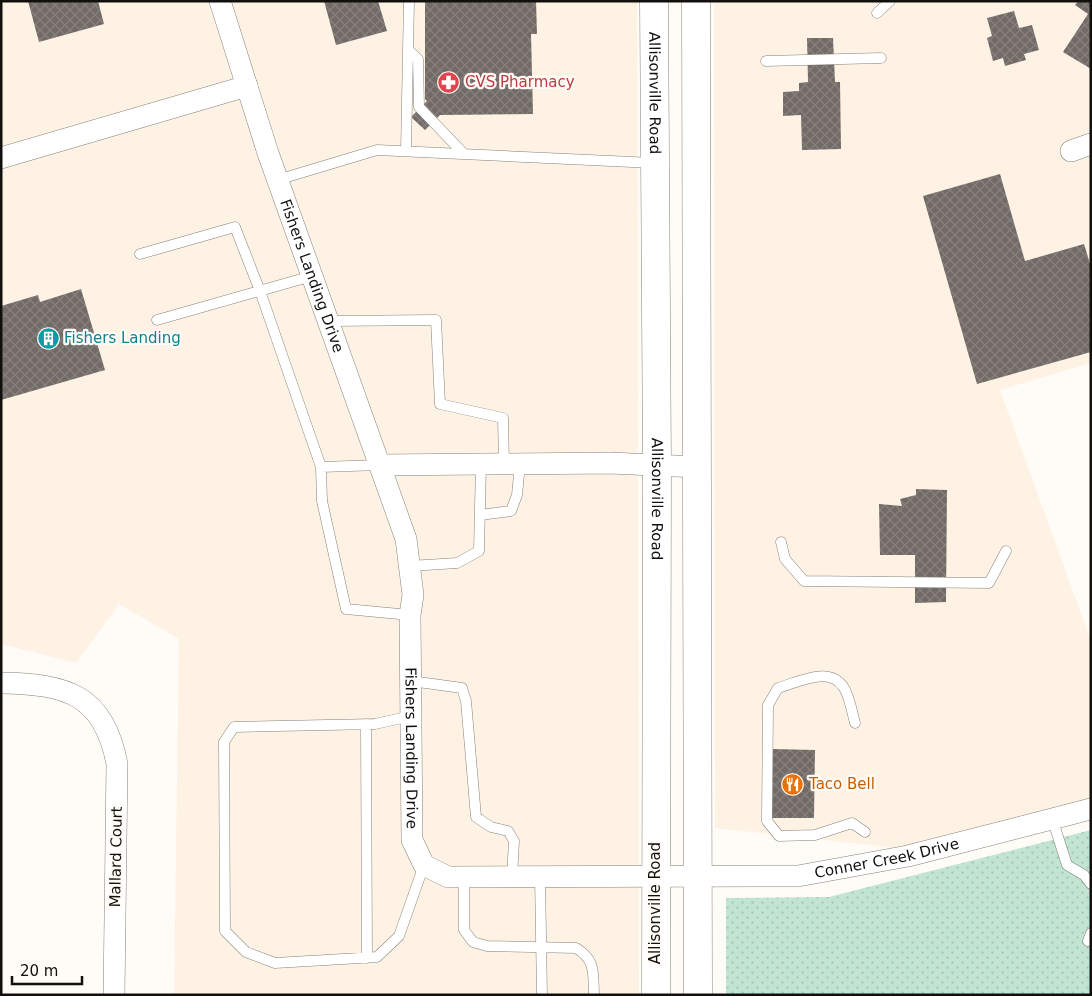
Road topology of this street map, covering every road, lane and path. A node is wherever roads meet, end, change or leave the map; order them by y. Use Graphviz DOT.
graph roads {
  1 [pos="220,1"];
  2 [pos="409,1"];
  3 [pos="654,1"];
  4 [pos="696,1"];
  5 [pos="890,1"];
  6 [pos="877,13"];
  7 [pos="408,50"];
  8 [pos="881,58"];
  9 [pos="766,61"];
  10 [pos="246,86"];
  11 [pos="1091,144"];
  12 [pos="406,151"];
  13 [pos="1070,151"];
  14 [pos="464,154"];
  15 [pos="1,158"];
  16 [pos="655,163"];
  17 [pos="278,180"];
  18 [pos="140,254"];
  19 [pos="312,276"];
  20 [pos="260,291"];
  21 [pos="157,320"];
  22 [pos="329,321"];
  23 [pos="480,464"];
  24 [pos="512,464"];
  25 [pos="382,465"];
  26 [pos="657,465"];
  27 [pos="321,467"];
  28 [pos="697,467"];
  29 [pos="480,515"];
  30 [pos="781,542"];
  31 [pos="1006,551"];
  32 [pos="410,566"];
  33 [pos="410,615"];
  34 [pos="411,681"];
  35 [pos="1,683"];
  36 [pos="411,716"];
  37 [pos="855,723"];
  38 [pos="366,724"];
  39 [pos="1091,809"];
  40 [pos="1052,818"];
  41 [pos="865,832"];
  42 [pos="424,865"];
  43 [pos="677,875"];
  44 [pos="512,876"];
  45 [pos="540,876"];
  46 [pos="464,877"];
  47 [pos="1091,884"];
  48 [pos="542,946"];
  49 [pos="366,958"];
  50 [pos="114,995"];
  51 [pos="542,995"];
  52 [pos="594,995"];
  53 [pos="656,995"];
  54 [pos="698,995"];
  1 -- 10 [label="street, Fishers Landing Drive"];
  2 -- 7 [label="lane"];
  3 -- 16 [label="main road, Allisonville Road"];
  4 -- 28 [label="main road, Allisonville Road"];
  5 -- 6 [label="lane"];
  7 -- 12 [label="lane"];
  7 -- 14 [label="lane"];
  8 -- 9 [label="lane"];
  10 -- 15 [label="street"];
  10 -- 17 [label="street, Fishers Landing Drive"];
  11 -- 13 [label="street"];
  12 -- 14 [label="lane"];
  12 -- 17 [label="lane"];
  14 -- 16 [label="lane"];
  16 -- 26 [label="main road, Allisonville Road"];
  17 -- 19 [label="street, Fishers Landing Drive"];
  18 -- 20 [label="lane"];
  19 -- 20 [label="lane"];
  19 -- 22 [label="street, Fishers Landing Drive"];
  20 -- 21 [label="lane"];
  20 -- 27 [label="lane"];
  22 -- 24 [label="lane"];
  22 -- 25 [label="street, Fishers Landing Drive"];
  23 -- 24 [label="street"];
  23 -- 25 [label="street"];
  23 -- 29 [label="lane"];
  24 -- 26 [label="street"];
  24 -- 29 [label="lane"];
  25 -- 27 [label="lane"];
  25 -- 32 [label="street, Fishers Landing Drive"];
  26 -- 28 [label="street"];
  26 -- 43 [label="main road, Allisonville Road"];
  27 -- 33 [label="lane"];
  28 -- 43 [label="main road, Allisonville Road"];
  29 -- 32 [label="lane"];
  30 -- 31 [label="lane"];
  32 -- 33 [label="street, Fishers Landing Drive"];
  33 -- 34 [label="street, Fishers Landing Drive"];
  34 -- 36 [label="street, Fishers Landing Drive"];
  34 -- 44 [label="lane"];
  35 -- 50 [label="street, Mallard Court"];
  36 -- 38 [label="lane"];
  36 -- 42 [label="street, Fishers Landing Drive"];
  37 -- 41 [label="lane"];
  38 -- 49 [label="lane"];
  38 -- 49 [label="lane"];
  39 -- 40 [label="street, Conner Creek Drive"];
  40 -- 43 [label="street, Conner Creek Drive"];
  40 -- 47 [label="lane"];
  42 -- 46 [label="street"];
  42 -- 49 [label="lane"];
  43 -- 45 [label="street"];
  43 -- 53 [label="main road, Allisonville Road"];
  43 -- 54 [label="main road, Allisonville Road"];
  44 -- 45 [label="street"];
  44 -- 46 [label="street"];
  45 -- 48 [label="lane"];
  46 -- 48 [label="lane"];
  48 -- 51 [label="lane"];
  48 -- 52 [label="lane"];
}
